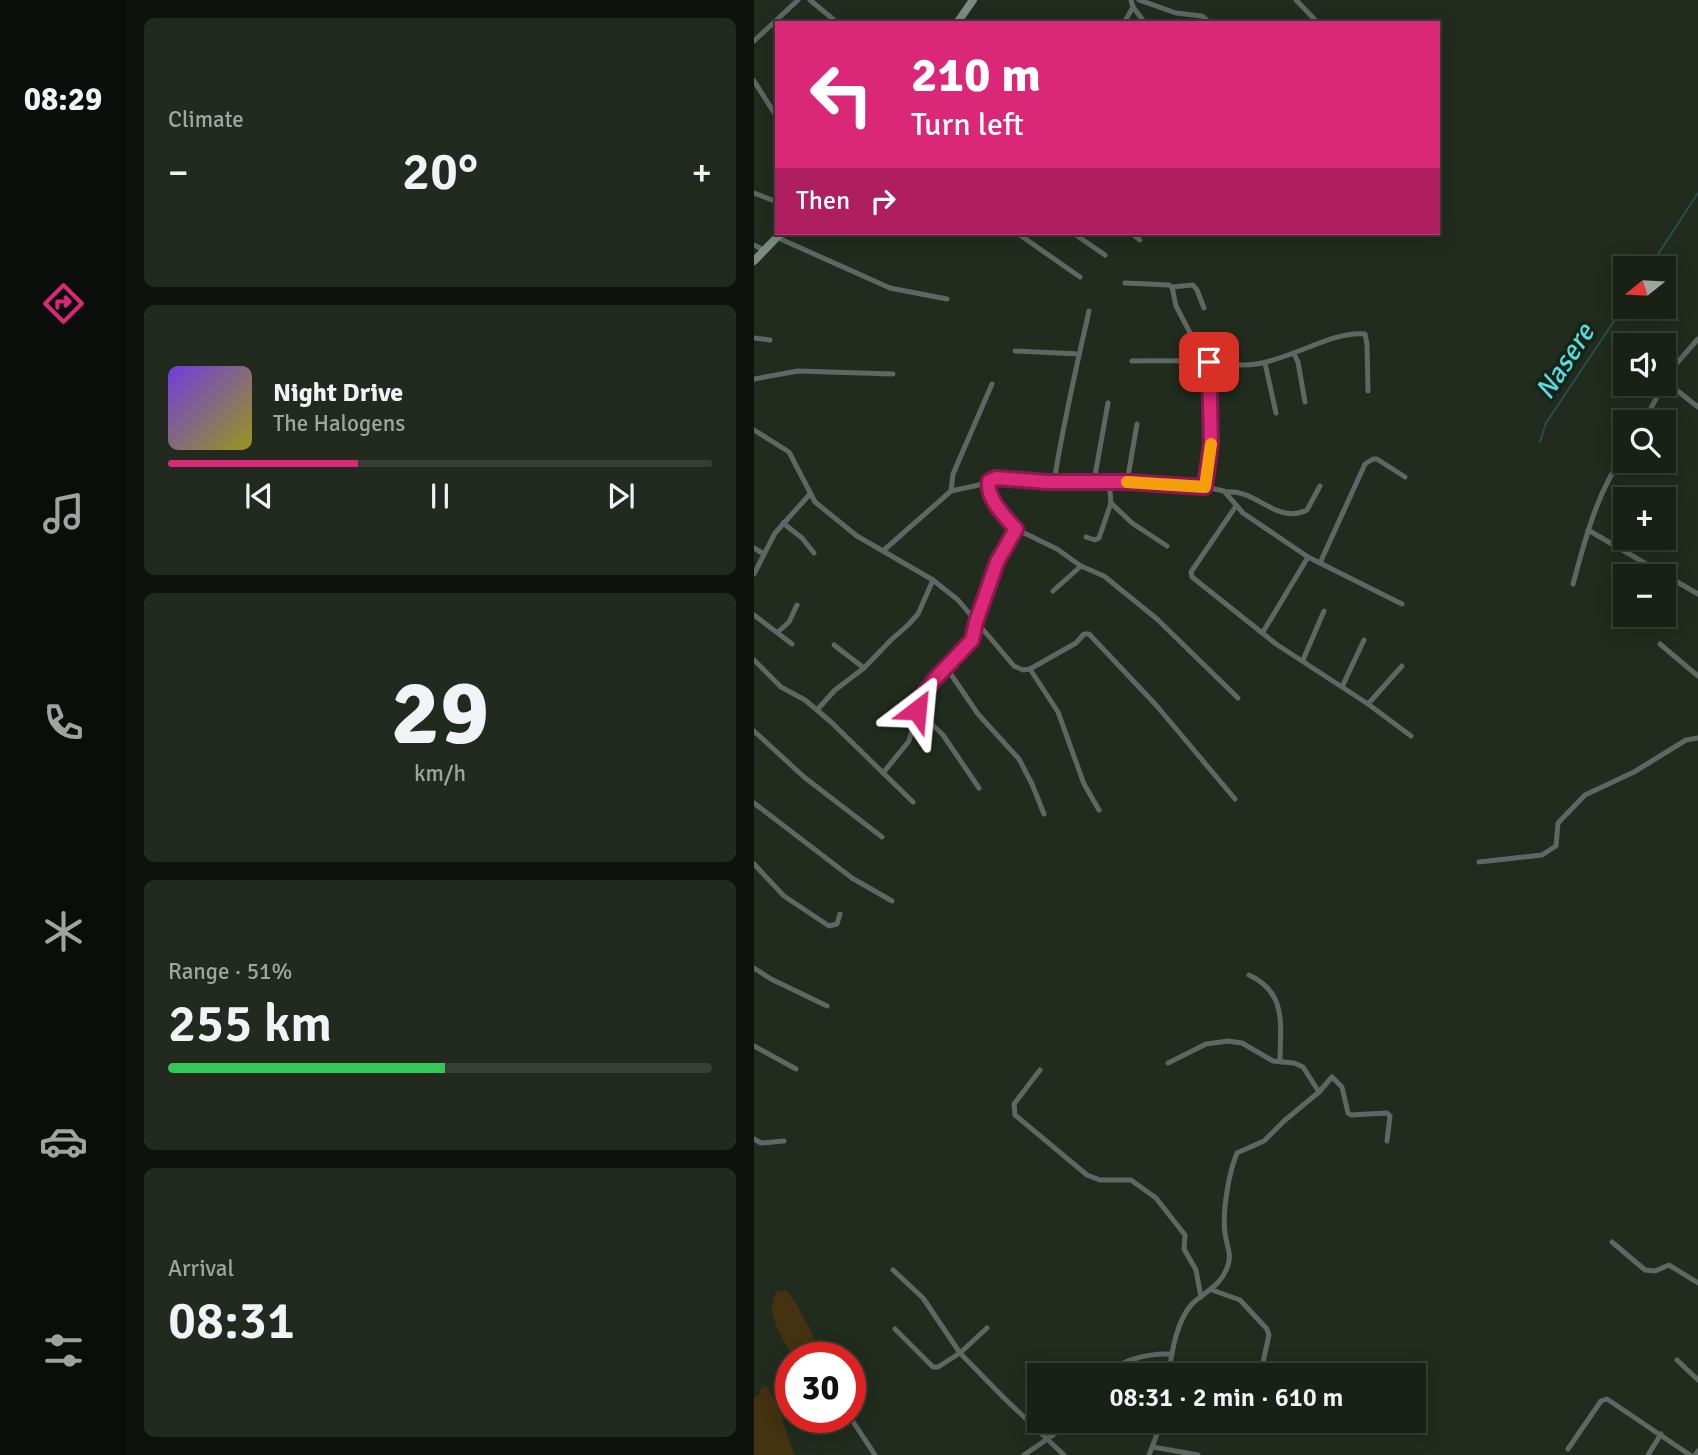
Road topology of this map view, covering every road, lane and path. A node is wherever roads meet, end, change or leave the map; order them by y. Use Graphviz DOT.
graph roads {
  1 [pos="798,0"];
  2 [pos="809,0"];
  3 [pos="973,0"];
  4 [pos="1141,0"];
  5 [pos="1296,0"];
  6 [pos="1132,3"];
  7 [pos="833,19"];
  8 [pos="775,21"];
  9 [pos="775,21"];
  10 [pos="958,21"];
  11 [pos="1125,21"];
  12 [pos="1144,21"];
  13 [pos="1208,21"];
  14 [pos="1316,21"];
  15 [pos="754,41"];
  16 [pos="754,81"];
  17 [pos="775,114"];
  18 [pos="754,193"];
  19 [pos="775,201"];
  20 [pos="778,235"];
  21 [pos="1020,235"];
  22 [pos="1033,235"];
  23 [pos="1076,235"];
  24 [pos="1134,235"];
  25 [pos="1140,240"];
  26 [pos="1029,241"];
  27 [pos="754,245"];
  28 [pos="764,250"];
  29 [pos="1105,255"];
  30 [pos="754,261"];
  31 [pos="1080,277"];
  32 [pos="1125,283"];
  33 [pos="1172,287"];
  34 [pos="947,299"];
  35 [pos="1204,308"];
  36 [pos="1089,311"];
  37 [pos="754,338"];
  38 [pos="770,340"];
  39 [pos="1698,340"];
  40 [pos="1015,351"];
  41 [pos="1079,354"];
  42 [pos="1294,354"];
  43 [pos="1133,361"];
  44 [pos="1209,362"];
  45 [pos="1265,363"];
  46 [pos="1676,364"];
  47 [pos="893,374"];
  48 [pos="754,379"];
  49 [pos="992,384"];
  50 [pos="1368,391"];
  51 [pos="1676,391"];
  52 [pos="1305,402"];
  53 [pos="1108,403"];
  54 [pos="1698,407"];
  55 [pos="1276,413"];
  56 [pos="1137,424"];
  57 [pos="755,431"];
  58 [pos="754,442"];
  59 [pos="1613,470"];
  60 [pos="1405,477"];
  61 [pos="1094,481"];
  62 [pos="1109,481"];
  63 [pos="1054,482"];
  64 [pos="1127,482"];
  65 [pos="988,483"];
  66 [pos="1320,486"];
  67 [pos="1205,487"];
  68 [pos="951,491"];
  69 [pos="1226,493"];
  70 [pos="810,495"];
  71 [pos="1111,503"];
  72 [pos="1236,506"];
  73 [pos="783,523"];
  74 [pos="1016,529"];
  75 [pos="1588,530"];
  76 [pos="1086,537"];
  77 [pos="1167,546"];
  78 [pos="754,548"];
  79 [pos="884,550"];
  80 [pos="814,553"];
  81 [pos="764,554"];
  82 [pos="1308,557"];
  83 [pos="1320,563"];
  84 [pos="1081,566"];
  85 [pos="754,574"];
  86 [pos="934,580"];
  87 [pos="1573,584"];
  88 [pos="1053,591"];
  89 [pos="1698,594"];
  90 [pos="1402,604"];
  91 [pos="797,605"];
  92 [pos="1324,611"];
  93 [pos="754,615"];
  94 [pos="976,622"];
  95 [pos="778,632"];
  96 [pos="1263,632"];
  97 [pos="1364,640"];
  98 [pos="1660,643"];
  99 [pos="792,644"];
  100 [pos="834,645"];
  101 [pos="754,660"];
  102 [pos="1303,660"];
  103 [pos="946,667"];
  104 [pos="1402,667"];
  105 [pos="864,668"];
  106 [pos="1030,669"];
  107 [pos="1698,676"];
  108 [pos="1342,687"];
  109 [pos="1238,698"];
  110 [pos="1368,704"];
  111 [pos="817,710"];
  112 [pos="917,710"];
  113 [pos="754,731"];
  114 [pos="1411,736"];
  115 [pos="1698,738"];
  116 [pos="883,773"];
  117 [pos="979,788"];
  118 [pos="1235,799"];
  119 [pos="913,802"];
  120 [pos="754,803"];
  121 [pos="1099,810"];
  122 [pos="1044,814"];
  123 [pos="882,837"];
  124 [pos="1479,862"];
  125 [pos="754,864"];
  126 [pos="892,901"];
  127 [pos="840,915"];
  128 [pos="754,968"];
  129 [pos="1249,975"];
  130 [pos="827,1006"];
  131 [pos="754,1046"];
  132 [pos="1280,1062"];
  133 [pos="1168,1063"];
  134 [pos="796,1069"];
  135 [pos="1040,1070"];
  136 [pos="1319,1093"];
  137 [pos="754,1139"];
  138 [pos="784,1141"];
  139 [pos="1387,1141"];
  140 [pos="1612,1242"];
  141 [pos="893,1269"];
  142 [pos="1698,1283"];
  143 [pos="1212,1290"];
  144 [pos="1201,1297"];
  145 [pos="987,1328"];
  146 [pos="895,1329"];
  147 [pos="960,1353"];
  148 [pos="1172,1354"];
  149 [pos="1677,1360"];
  150 [pos="1124,1363"];
  151 [pos="1170,1363"];
  152 [pos="1263,1363"];
  153 [pos="1698,1380"];
  154 [pos="861,1433"];
  155 [pos="1053,1433"];
  156 [pos="1158,1433"];
  157 [pos="1662,1434"];
  158 [pos="1048,1438"];
  159 [pos="1153,1447"];
  160 [pos="1568,1449"];
  161 [pos="1694,1453"];
  162 [pos="875,1455"];
  163 [pos="1024,1455"];
  164 [pos="1064,1455"];
  165 [pos="1149,1455"];
  166 [pos="1198,1455"];
  167 [pos="1648,1455"];
  1 -- 9 [label="street"];
  2 -- 7 [label="street"];
  3 -- 10 [label="street"];
  4 -- 13 [label="street"];
  5 -- 14 [label="street"];
  6 -- 11 [label="street"];
  6 -- 12 [label="street"];
  8 -- 15 [label="street"];
  16 -- 17 [label="street"];
  18 -- 19 [label="street"];
  20 -- 28 [label="street"];
  20 -- 34 [label="street"];
  21 -- 26 [label="street"];
  22 -- 26 [label="street"];
  23 -- 29 [label="street"];
  24 -- 25 [label="street"];
  26 -- 31 [label="street"];
  27 -- 28 [label="street"];
  28 -- 30 [label="street"];
  32 -- 33 [label="street"];
  33 -- 35 [label="street"];
  33 -- 44 [label="street"];
  36 -- 41 [label="street"];
  37 -- 38 [label="street"];
  39 -- 46 [label="street"];
  40 -- 41 [label="street"];
  41 -- 63 [label="street"];
  42 -- 45 [label="street"];
  42 -- 50 [label="street"];
  42 -- 52 [label="street"];
  43 -- 44 [label="street"];
  44 -- 45 [label="street"];
  44 -- 67 [label="street"];
  45 -- 55 [label="street"];
  47 -- 48 [label="street"];
  49 -- 68 [label="street"];
  51 -- 54 [label="street"];
  53 -- 61 [label="street"];
  56 -- 64 [label="street"];
  57 -- 58 [label="street"];
  57 -- 70 [label="street"];
  59 -- 75 [label="street"];
  60 -- 83 [label="street"];
  61 -- 62 [label="street"];
  61 -- 63 [label="street"];
  62 -- 64 [label="street"];
  62 -- 71 [label="street"];
  63 -- 65 [label="street"];
  64 -- 67 [label="street"];
  65 -- 68 [label="street"];
  65 -- 74 [label="street"];
  66 -- 69 [label="street"];
  67 -- 69 [label="street"];
  68 -- 79 [label="street"];
  69 -- 72 [label="street"];
  70 -- 73 [label="street"];
  70 -- 79 [label="street"];
  71 -- 76 [label="street"];
  71 -- 77 [label="street"];
  72 -- 82 [label="street"];
  72 -- 96 [label="street"];
  73 -- 80 [label="street"];
  73 -- 81 [label="street"];
  74 -- 84 [label="street"];
  74 -- 94 [label="street"];
  75 -- 87 [label="street"];
  75 -- 89 [label="street"];
  78 -- 81 [label="street"];
  79 -- 86 [label="street"];
  81 -- 85 [label="street"];
  82 -- 83 [label="street"];
  82 -- 96 [label="street"];
  83 -- 90 [label="street"];
  84 -- 88 [label="street"];
  84 -- 109 [label="street"];
  86 -- 94 [label="street"];
  86 -- 105 [label="street"];
  91 -- 95 [label="street"];
  92 -- 102 [label="street"];
  93 -- 95 [label="street"];
  94 -- 103 [label="street"];
  94 -- 106 [label="street"];
  95 -- 99 [label="street"];
  96 -- 102 [label="street"];
  97 -- 108 [label="street"];
  98 -- 107 [label="street"];
  100 -- 105 [label="street"];
  101 -- 111 [label="street"];
  102 -- 108 [label="street"];
  103 -- 112 [label="street"];
  103 -- 122 [label="street"];
  104 -- 110 [label="street"];
  105 -- 111 [label="street"];
  106 -- 118 [label="street"];
  106 -- 121 [label="street"];
  108 -- 110 [label="street"];
  110 -- 114 [label="street"];
  111 -- 116 [label="street"];
  112 -- 116 [label="street"];
  112 -- 117 [label="street"];
  113 -- 123 [label="street"];
  115 -- 124 [label="street"];
  116 -- 119 [label="street"];
  120 -- 126 [label="street"];
  125 -- 127 [label="street"];
  128 -- 130 [label="street"];
  129 -- 132 [label="street"];
  131 -- 134 [label="street"];
  132 -- 133 [label="street"];
  132 -- 136 [label="street"];
  135 -- 144 [label="street"];
  136 -- 139 [label="street"];
  136 -- 143 [label="street"];
  137 -- 138 [label="street"];
  140 -- 142 [label="street"];
  141 -- 147 [label="street"];
  143 -- 144 [label="street"];
  143 -- 152 [label="street"];
  144 -- 148 [label="street"];
  145 -- 147 [label="street"];
  146 -- 147 [label="street"];
  147 -- 158 [label="street"];
  148 -- 150 [label="street"];
  148 -- 151 [label="street"];
  149 -- 153 [label="street"];
  154 -- 162 [label="street"];
  155 -- 158 [label="street"];
  156 -- 159 [label="street"];
  157 -- 160 [label="street"];
  157 -- 161 [label="street"];
  157 -- 167 [label="street"];
  158 -- 163 [label="street"];
  158 -- 164 [label="street"];
  159 -- 165 [label="street"];
  159 -- 166 [label="street"];
}
